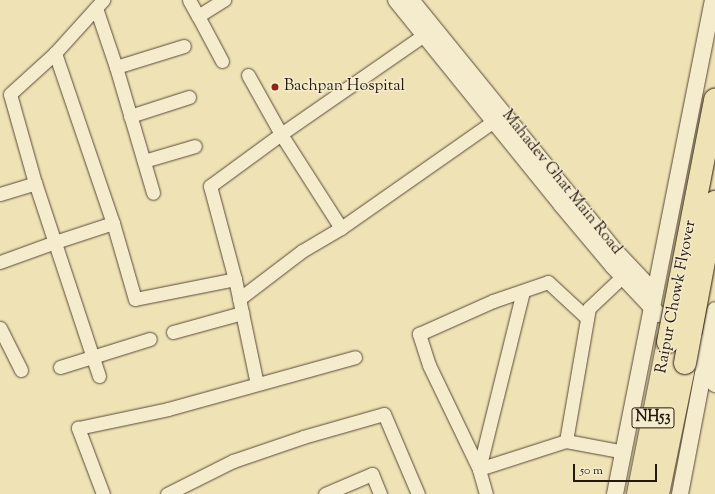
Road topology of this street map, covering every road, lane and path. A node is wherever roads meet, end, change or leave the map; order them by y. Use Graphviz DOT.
graph roads {
  1 [pos="189,0"];
  2 [pos="224,0"];
  3 [pos="396,0"];
  4 [pos="411,0"];
  5 [pos="713,0"];
  6 [pos="99,4"];
  7 [pos="198,16"];
  8 [pos="424,35"];
  9 [pos="184,46"];
  10 [pos="55,53"];
  11 [pos="222,61"];
  12 [pos="116,67"];
  13 [pos="248,75"];
  14 [pos="189,97"];
  15 [pos="715,100"];
  16 [pos="130,116"];
  17 [pos="494,121"];
  18 [pos="281,134"];
  19 [pos="195,146"];
  20 [pos="144,162"];
  21 [pos="35,183"];
  22 [pos="154,193"];
  23 [pos="0,194"];
  24 [pos="715,202"];
  25 [pos="113,223"];
  26 [pos="341,228"];
  27 [pos="55,242"];
  28 [pos="0,262"];
  29 [pos="623,276"];
  30 [pos="235,279"];
  31 [pos="523,290"];
  32 [pos="239,299"];
  33 [pos="654,301"];
  34 [pos="715,310"];
  35 [pos="242,313"];
  36 [pos="587,318"];
  37 [pos="0,328"];
  38 [pos="173,332"];
  39 [pos="150,339"];
  40 [pos="355,356"];
  41 [pos="93,357"];
  42 [pos="709,360"];
  43 [pos="60,367"];
  44 [pos="21,370"];
  45 [pos="99,376"];
  46 [pos="257,384"];
  47 [pos="715,384"];
  48 [pos="566,441"];
  49 [pos="624,452"];
  50 [pos="479,469"];
  51 [pos="103,494"];
  52 [pos="167,494"];
  53 [pos="325,494"];
  54 [pos="380,494"];
  55 [pos="418,494"];
  56 [pos="486,494"];
  57 [pos="615,494"];
  58 [pos="638,494"];
  59 [pos="658,494"];
  60 [pos="680,494"];
  1 -- 7 [label="street"];
  2 -- 7 [label="street"];
  3 -- 8 [label="street"];
  4 -- 33 [label="street, Mahadev Ghat Main Road"];
  5 -- 33 [label="street"];
  6 -- 10 [label="street"];
  6 -- 12 [label="street"];
  7 -- 11 [label="street"];
  8 -- 17 [label="street"];
  8 -- 18 [label="street"];
  9 -- 12 [label="street"];
  10 -- 21 [label="street"];
  10 -- 25 [label="street"];
  12 -- 16 [label="street"];
  13 -- 18 [label="street"];
  14 -- 16 [label="street"];
  15 -- 58 [label="highway, Raipur Chowk Flyover / NH53, bridge"];
  16 -- 20 [label="street"];
  17 -- 26 [label="street"];
  17 -- 29 [label="street"];
  18 -- 26 [label="street"];
  18 -- 30 [label="street"];
  19 -- 20 [label="street"];
  20 -- 22 [label="street"];
  21 -- 23 [label="street"];
  21 -- 27 [label="street"];
  24 -- 59 [label="highway, Raipur Chowk Flyover / NH53, bridge"];
  25 -- 27 [label="street"];
  25 -- 30 [label="street"];
  26 -- 32 [label="street"];
  27 -- 28 [label="street"];
  27 -- 41 [label="street"];
  29 -- 33 [label="street"];
  29 -- 36 [label="street"];
  30 -- 32 [label="street"];
  31 -- 36 [label="street"];
  31 -- 50 [label="street"];
  31 -- 50 [label="street"];
  32 -- 35 [label="street"];
  33 -- 42 [label="street, Mahadev Ghat Main Road"];
  33 -- 49 [label="street"];
  34 -- 42 [label="street"];
  35 -- 38 [label="street"];
  35 -- 46 [label="street"];
  36 -- 48 [label="street"];
  37 -- 44 [label="street"];
  39 -- 41 [label="street"];
  40 -- 46 [label="street"];
  41 -- 43 [label="street"];
  41 -- 45 [label="street"];
  42 -- 47 [label="street, Mahadev Ghat Main Road"];
  42 -- 60 [label="street"];
  46 -- 51 [label="street"];
  48 -- 49 [label="street"];
  48 -- 50 [label="street"];
  49 -- 57 [label="street"];
  50 -- 56 [label="street"];
  52 -- 55 [label="street"];
  53 -- 54 [label="street"];
}
